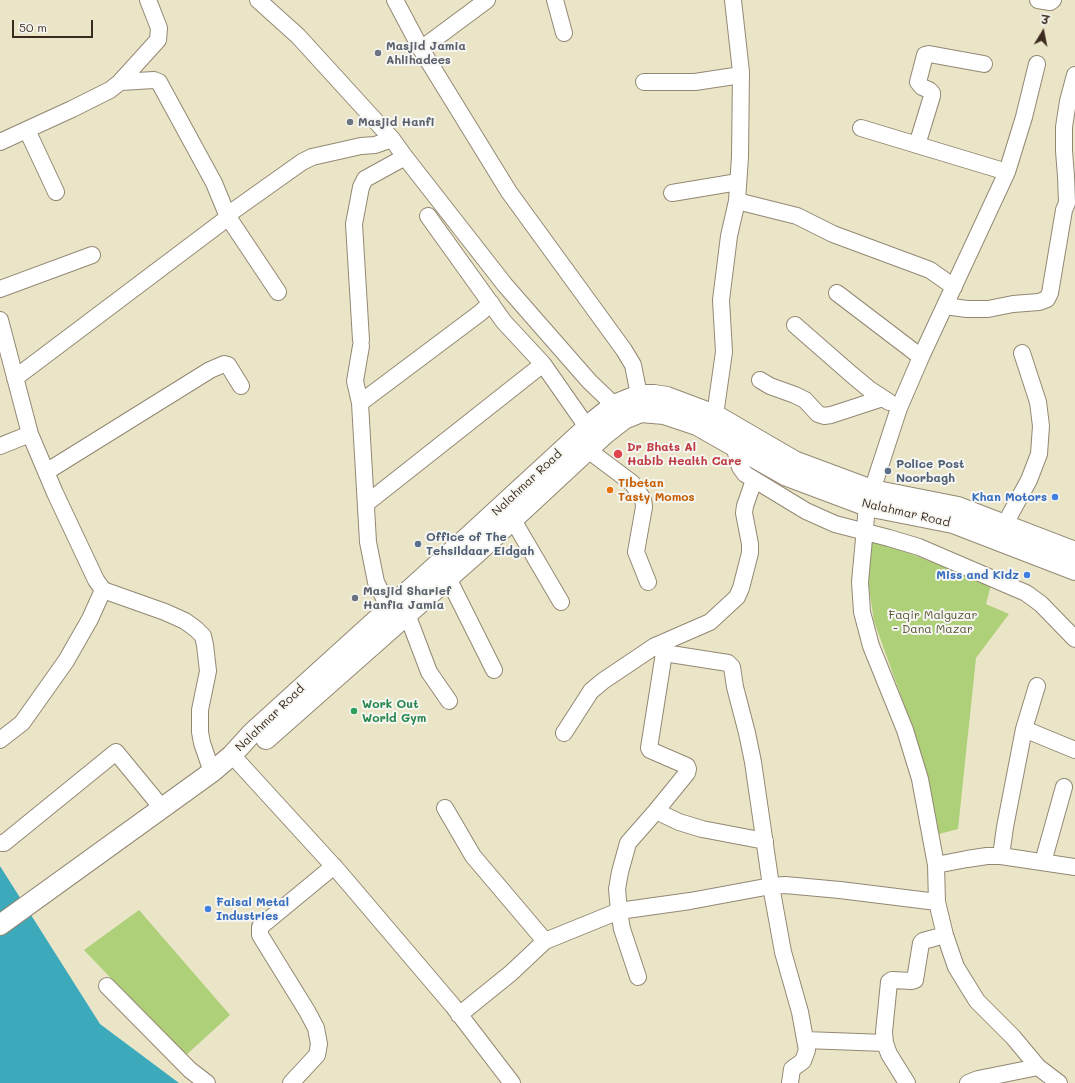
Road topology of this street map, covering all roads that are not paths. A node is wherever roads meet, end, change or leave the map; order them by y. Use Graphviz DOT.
graph roads {
  1 [pos="148,0"];
  2 [pos="258,0"];
  3 [pos="395,0"];
  4 [pos="487,0"];
  5 [pos="555,0"];
  6 [pos="733,0"];
  7 [pos="1038,0"];
  8 [pos="1053,0"];
  9 [pos="564,33"];
  10 [pos="421,49"];
  11 [pos="984,64"];
  12 [pos="1037,64"];
  13 [pos="741,75"];
  14 [pos="1075,75"];
  15 [pos="120,82"];
  16 [pos="644,82"];
  17 [pos="861,128"];
  18 [pos="27,130"];
  19 [pos="392,139"];
  20 [pos="0,142"];
  21 [pos="917,145"];
  22 [pos="405,157"];
  23 [pos="1007,172"];
  24 [pos="738,182"];
  25 [pos="56,192"];
  26 [pos="672,193"];
  27 [pos="737,201"];
  28 [pos="1071,203"];
  29 [pos="428,216"];
  30 [pos="228,217"];
  31 [pos="92,255"];
  32 [pos="954,287"];
  33 [pos="0,289"];
  34 [pos="278,292"];
  35 [pos="837,294"];
  36 [pos="491,304"];
  37 [pos="945,306"];
  38 [pos="0,320"];
  39 [pos="796,325"];
  40 [pos="1022,353"];
  41 [pos="921,357"];
  42 [pos="543,364"];
  43 [pos="15,378"];
  44 [pos="760,380"];
  45 [pos="241,386"];
  46 [pos="639,395"];
  47 [pos="882,398"];
  48 [pos="360,403"];
  49 [pos="900,408"];
  50 [pos="619,412"];
  51 [pos="714,415"];
  52 [pos="587,428"];
  53 [pos="30,434"];
  54 [pos="0,446"];
  55 [pos="734,446"];
  56 [pos="588,450"];
  57 [pos="46,472"];
  58 [pos="754,480"];
  59 [pos="870,498"];
  60 [pos="367,503"];
  61 [pos="513,520"];
  62 [pos="1005,524"];
  63 [pos="864,531"];
  64 [pos="1075,552"];
  65 [pos="1075,570"];
  66 [pos="448,578"];
  67 [pos="648,582"];
  68 [pos="103,590"];
  69 [pos="561,602"];
  70 [pos="398,611"];
  71 [pos="1075,639"];
  72 [pos="659,650"];
  73 [pos="494,670"];
  74 [pos="1037,686"];
  75 [pos="449,701"];
  76 [pos="1024,729"];
  77 [pos="564,733"];
  78 [pos="0,740"];
  79 [pos="1075,750"];
  80 [pos="232,755"];
  81 [pos="212,772"];
  82 [pos="1064,788"];
  83 [pos="162,808"];
  84 [pos="445,808"];
  85 [pos="656,811"];
  86 [pos="765,841"];
  87 [pos="0,843"];
  88 [pos="1001,856"];
  89 [pos="1043,862"];
  90 [pos="936,865"];
  91 [pos="334,866"];
  92 [pos="1075,867"];
  93 [pos="771,886"];
  94 [pos="937,902"];
  95 [pos="619,911"];
  96 [pos="3,923"];
  97 [pos="946,935"];
  98 [pos="544,941"];
  99 [pos="638,977"];
  100 [pos="107,986"];
  101 [pos="459,1015"];
  102 [pos="805,1040"];
  103 [pos="885,1043"];
  104 [pos="1038,1067"];
  105 [pos="1011,1078"];
  106 [pos="1058,1082"];
  107 [pos="207,1083"];
  108 [pos="291,1083"];
  109 [pos="512,1083"];
  110 [pos="790,1083"];
  111 [pos="907,1083"];
  112 [pos="968,1083"];
  1 -- 15 [label="street"];
  2 -- 19 [label="street"];
  3 -- 10 [label="street"];
  4 -- 10 [label="street"];
  5 -- 9 [label="street"];
  6 -- 13 [label="street"];
  7 -- 8 [label="street"];
  10 -- 46 [label="street"];
  11 -- 21 [label="street"];
  12 -- 23 [label="street"];
  13 -- 16 [label="street"];
  13 -- 24 [label="street"];
  14 -- 28 [label="street"];
  15 -- 18 [label="street"];
  15 -- 30 [label="street"];
  17 -- 21 [label="street"];
  18 -- 20 [label="street"];
  18 -- 25 [label="street"];
  19 -- 22 [label="street"];
  19 -- 30 [label="street"];
  21 -- 23 [label="street"];
  22 -- 48 [label="street"];
  22 -- 50 [label="street"];
  23 -- 32 [label="street"];
  24 -- 26 [label="street"];
  24 -- 27 [label="street"];
  27 -- 32 [label="street"];
  27 -- 51 [label="street"];
  28 -- 37 [label="street"];
  29 -- 36 [label="street"];
  30 -- 34 [label="street"];
  30 -- 43 [label="street"];
  31 -- 33 [label="street"];
  32 -- 37 [label="street"];
  35 -- 41 [label="street"];
  36 -- 42 [label="street"];
  36 -- 48 [label="street"];
  37 -- 41 [label="street"];
  38 -- 43 [label="street"];
  39 -- 47 [label="street"];
  40 -- 62 [label="street"];
  41 -- 49 [label="street"];
  42 -- 52 [label="street"];
  42 -- 60 [label="street"];
  43 -- 53 [label="street"];
  44 -- 47 [label="street"];
  45 -- 57 [label="street"];
  46 -- 50 [label="main road, Nalahmar Road"];
  46 -- 51 [label="main road, Nalahmar Road"];
  47 -- 49 [label="street"];
  48 -- 60 [label="street"];
  49 -- 59 [label="street"];
  50 -- 52 [label="main road, Nalahmar Road"];
  50 -- 55 [label="main road, Nalahmar Road"];
  50 -- 56 [label="main road, Nalahmar Road"];
  51 -- 59 [label="main road, Nalahmar Road"];
  52 -- 70 [label="main road, Nalahmar Road"];
  53 -- 54 [label="street"];
  53 -- 57 [label="street"];
  55 -- 58 [label="street"];
  55 -- 59 [label="main road, Nalahmar Road"];
  56 -- 61 [label="main road, Nalahmar Road"];
  56 -- 67 [label="street"];
  57 -- 68 [label="street"];
  58 -- 63 [label="street"];
  58 -- 72 [label="street"];
  59 -- 62 [label="main road, Nalahmar Road"];
  59 -- 63 [label="street"];
  59 -- 65 [label="main road, Nalahmar Road"];
  60 -- 70 [label="street"];
  61 -- 66 [label="main road, Nalahmar Road"];
  61 -- 69 [label="street"];
  62 -- 64 [label="main road, Nalahmar Road"];
  63 -- 71 [label="street"];
  63 -- 90 [label="street"];
  66 -- 70 [label="main road, Nalahmar Road"];
  66 -- 73 [label="street"];
  68 -- 78 [label="street"];
  68 -- 81 [label="street"];
  70 -- 75 [label="street"];
  70 -- 80 [label="main road, Nalahmar Road"];
  72 -- 77 [label="street"];
  72 -- 85 [label="street"];
  72 -- 86 [label="street"];
  74 -- 76 [label="street"];
  76 -- 79 [label="street"];
  76 -- 88 [label="street"];
  80 -- 81 [label="main road, Nalahmar Road"];
  80 -- 91 [label="street"];
  81 -- 83 [label="main road, Nalahmar Road"];
  82 -- 89 [label="street"];
  83 -- 87 [label="street"];
  83 -- 96 [label="main road, Nalahmar Road"];
  84 -- 98 [label="street"];
  85 -- 86 [label="street"];
  85 -- 95 [label="street"];
  86 -- 93 [label="street"];
  88 -- 89 [label="street"];
  88 -- 90 [label="street"];
  89 -- 92 [label="street"];
  90 -- 94 [label="street"];
  91 -- 101 [label="street"];
  91 -- 108 [label="street"];
  93 -- 94 [label="street"];
  93 -- 95 [label="street"];
  93 -- 102 [label="street"];
  94 -- 97 [label="street"];
  95 -- 98 [label="street"];
  95 -- 99 [label="street"];
  97 -- 103 [label="street"];
  97 -- 104 [label="street"];
  98 -- 101 [label="street"];
  100 -- 107 [label="street"];
  101 -- 109 [label="street"];
  102 -- 103 [label="street"];
  102 -- 110 [label="street"];
  103 -- 111 [label="street"];
  104 -- 105 [label="street"];
  104 -- 106 [label="street"];
  105 -- 112 [label="street"];
}
